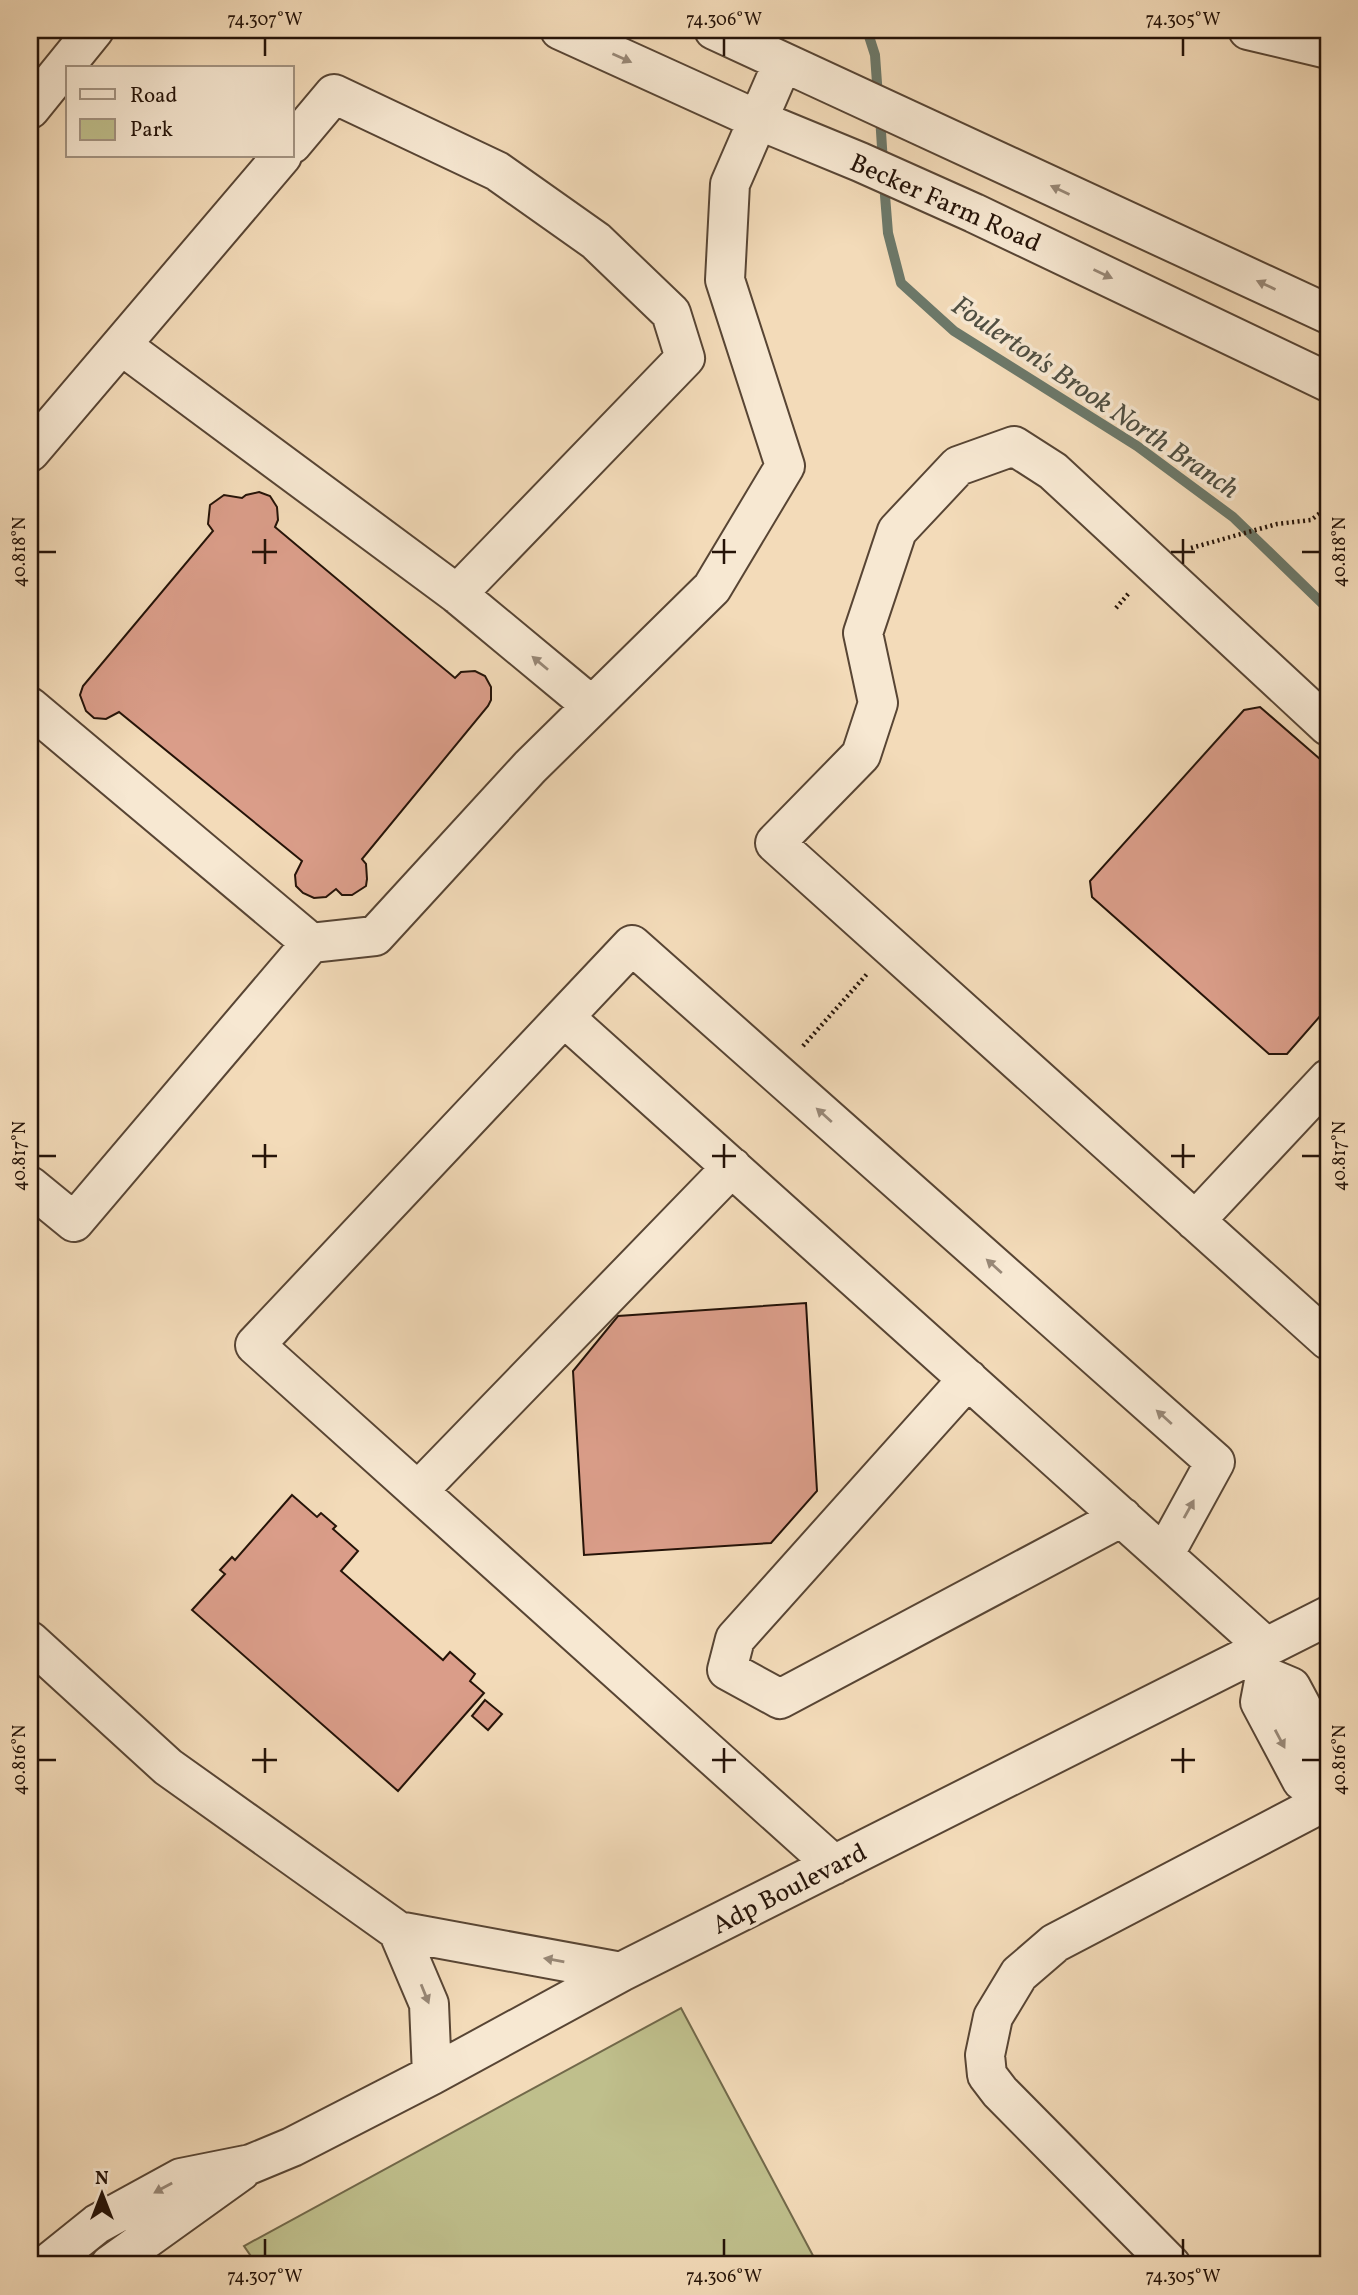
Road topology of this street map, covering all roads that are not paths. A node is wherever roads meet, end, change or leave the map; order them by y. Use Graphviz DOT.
graph roads {
  1 [pos="94,30"];
  2 [pos="560,30"];
  3 [pos="714,30"];
  4 [pos="1248,30"];
  5 [pos="1328,49"];
  6 [pos="783,62"];
  7 [pos="30,109"];
  8 [pos="758,120"];
  9 [pos="294,142"];
  10 [pos="280,158"];
  11 [pos="1328,314"];
  12 [pos="121,345"];
  13 [pos="1328,382"];
  14 [pos="30,452"];
  15 [pos="457,594"];
  16 [pos="593,706"];
  17 [pos="30,707"];
  18 [pos="1328,726"];
  19 [pos="311,943"];
  20 [pos="564,1017"];
  21 [pos="1328,1079"];
  22 [pos="732,1167"];
  23 [pos="30,1186"];
  24 [pos="1195,1221"];
  25 [pos="1328,1340"];
  26 [pos="968,1379"];
  27 [pos="418,1491"];
  28 [pos="1122,1517"];
  29 [pos="1164,1555"];
  30 [pos="1328,1616"];
  31 [pos="30,1641"];
  32 [pos="1261,1659"];
  33 [pos="1328,1756"];
  34 [pos="1328,1798"];
  35 [pos="834,1865"];
  36 [pos="398,1931"];
  37 [pos="621,1972"];
  38 [pos="432,2075"];
  39 [pos="251,2164"];
  40 [pos="46,2265"];
  41 [pos="110,2265"];
  42 [pos="143,2265"];
  43 [pos="1171,2265"];
  1 -- 7 [label="street"];
  2 -- 8 [label="street, Becker Farm Road, one-way"];
  3 -- 6 [label="street"];
  4 -- 5 [label="street"];
  6 -- 8 [label="street"];
  11 -- 6 [label="street, one-way"];
  8 -- 13 [label="street, Becker Farm Road, one-way"];
  8 -- 16 [label="street"];
  9 -- 15 [label="street"];
  10 -- 12 [label="street"];
  12 -- 14 [label="street"];
  12 -- 15 [label="street"];
  16 -- 15 [label="street, one-way"];
  16 -- 19 [label="street"];
  17 -- 19 [label="street"];
  18 -- 24 [label="street"];
  19 -- 23 [label="street"];
  20 -- 22 [label="street"];
  20 -- 27 [label="street"];
  29 -- 20 [label="street, one-way"];
  21 -- 24 [label="street"];
  22 -- 26 [label="street"];
  22 -- 27 [label="street"];
  24 -- 25 [label="street"];
  26 -- 28 [label="street"];
  26 -- 28 [label="street"];
  27 -- 35 [label="street"];
  28 -- 29 [label="street"];
  29 -- 32 [label="street"];
  30 -- 32 [label="street, Adp Boulevard"];
  31 -- 36 [label="street"];
  32 -- 33 [label="street"];
  32 -- 34 [label="street, one-way"];
  32 -- 35 [label="street, Adp Boulevard"];
  34 -- 43 [label="street"];
  35 -- 37 [label="street, Adp Boulevard"];
  37 -- 36 [label="street, one-way"];
  36 -- 38 [label="street, one-way"];
  37 -- 38 [label="street, Adp Boulevard"];
  38 -- 39 [label="street, Adp Boulevard"];
  39 -- 40 [label="street, Adp Boulevard, one-way"];
  39 -- 41 [label="street, Adp Boulevard"];
  39 -- 42 [label="street"];
}
